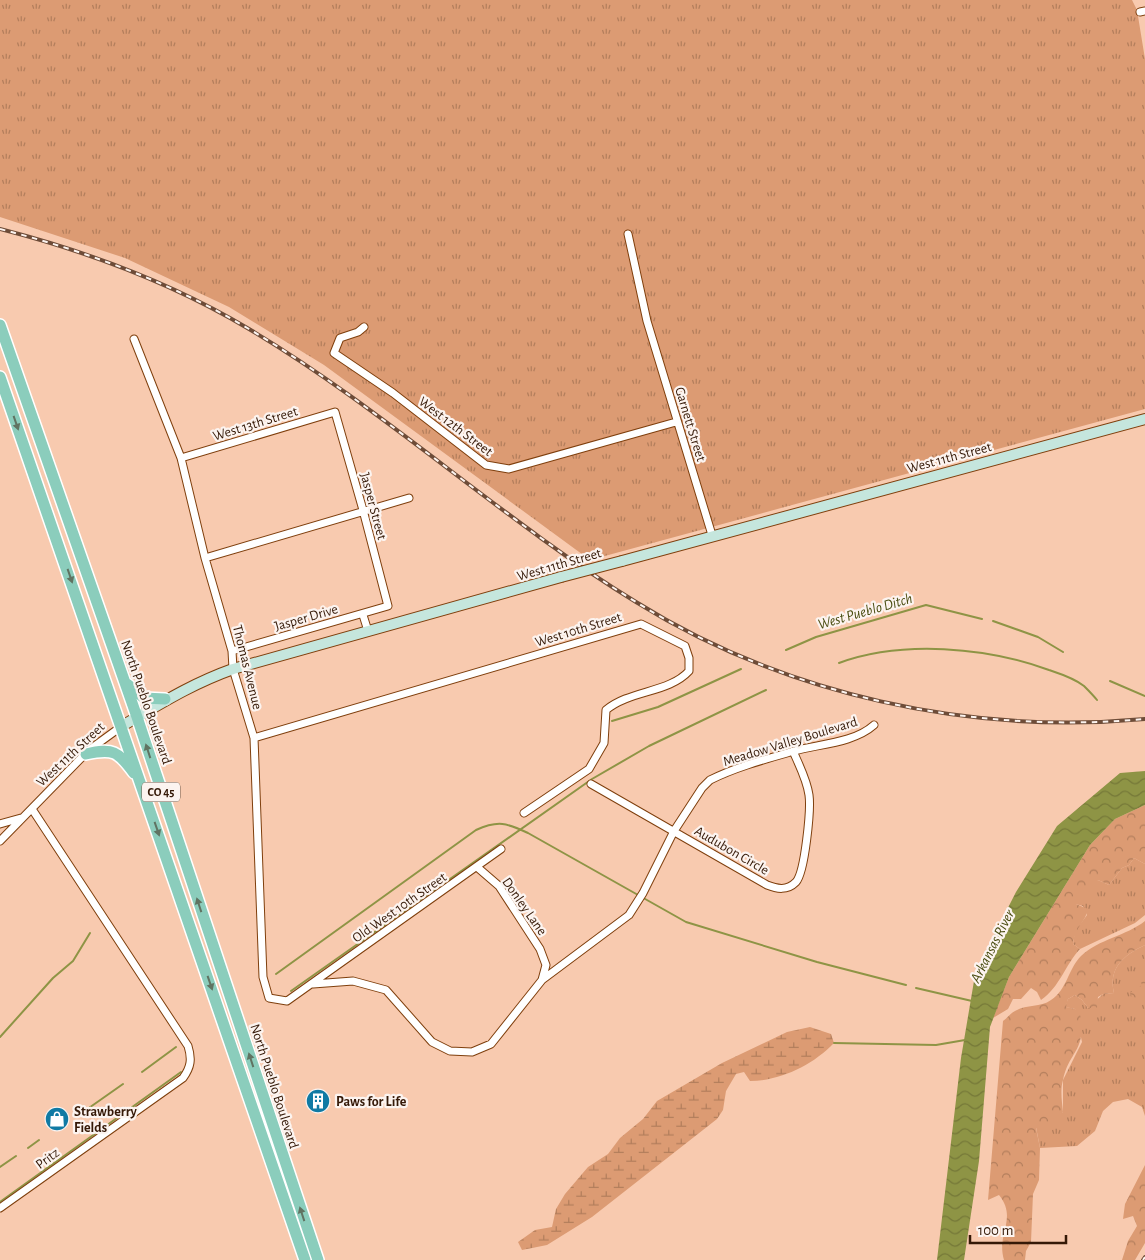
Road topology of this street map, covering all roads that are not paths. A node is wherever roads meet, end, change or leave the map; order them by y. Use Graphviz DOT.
graph roads {
  1 [pos="628,234"];
  2 [pos="0,325"];
  3 [pos="364,327"];
  4 [pos="134,339"];
  5 [pos="0,377"];
  6 [pos="335,412"];
  7 [pos="1145,419"];
  8 [pos="676,422"];
  9 [pos="182,458"];
  10 [pos="409,498"];
  11 [pos="364,510"];
  12 [pos="712,535"];
  13 [pos="205,558"];
  14 [pos="388,606"];
  15 [pos="363,615"];
  16 [pos="368,631"];
  17 [pos="232,651"];
  18 [pos="233,669"];
  19 [pos="124,680"];
  20 [pos="165,699"];
  21 [pos="137,717"];
  22 [pos="874,725"];
  23 [pos="122,726"];
  24 [pos="254,738"];
  25 [pos="793,751"];
  26 [pos="86,754"];
  27 [pos="142,784"];
  28 [pos="591,784"];
  29 [pos="32,809"];
  30 [pos="524,813"];
  31 [pos="22,818"];
  32 [pos="0,824"];
  33 [pos="674,831"];
  34 [pos="0,841"];
  35 [pos="501,848"];
  36 [pos="477,867"];
  37 [pos="546,965"];
  38 [pos="542,980"];
  39 [pos="310,985"];
  40 [pos="0,1208"];
  41 [pos="305,1260"];
  42 [pos="318,1260"];
  1 -- 8 [label="street, Garnett Street"];
  2 -- 19 [label="main road, North Pueblo Boulevard / CO 45"];
  3 -- 8 [label="street, West 12th Street"];
  4 -- 9 [label="street, Thomas Avenue"];
  5 -- 23 [label="main road, North Pueblo Boulevard / CO 45, one-way"];
  6 -- 9 [label="street, West 13th Street"];
  6 -- 11 [label="street, Jasper Street"];
  7 -- 12 [label="street, West 11th Street"];
  8 -- 12 [label="street, Garnett Street"];
  9 -- 13 [label="street, Thomas Avenue"];
  10 -- 11 [label="street"];
  11 -- 13 [label="street"];
  11 -- 14 [label="street, Jasper Street"];
  12 -- 16 [label="street, West 11th Street, bridge"];
  13 -- 17 [label="street, Thomas Avenue"];
  14 -- 15 [label="street, Jasper Drive"];
  15 -- 16 [label="street"];
  15 -- 17 [label="street, Jasper Drive"];
  16 -- 18 [label="street, West 11th Street"];
  17 -- 18 [label="street, Thomas Avenue"];
  18 -- 20 [label="street, West 11th Street"];
  18 -- 24 [label="street, Thomas Avenue"];
  19 -- 20 [label="main road"];
  19 -- 21 [label="main road, North Pueblo Boulevard / CO 45"];
  20 -- 21 [label="street, West 11th Street"];
  21 -- 23 [label="street, West 11th Street"];
  42 -- 21 [label="main road, North Pueblo Boulevard / CO 45, one-way"];
  22 -- 25 [label="street, Meadow Valley Boulevard"];
  23 -- 26 [label="street, West 11th Street"];
  23 -- 27 [label="main road, North Pueblo Boulevard / CO 45"];
  24 -- 30 [label="street, West 10th Street"];
  24 -- 39 [label="street, Thomas Avenue"];
  25 -- 33 [label="street, Meadow Valley Boulevard"];
  25 -- 33 [label="street, Audubon Circle"];
  26 -- 27 [label="main road"];
  26 -- 29 [label="street, West 11th Street"];
  27 -- 41 [label="main road, North Pueblo Boulevard / CO 45, one-way"];
  28 -- 33 [label="street, Audubon Circle"];
  29 -- 31 [label="street, West 11th Street"];
  29 -- 40 [label="street, Pritz"];
  31 -- 32 [label="street"];
  31 -- 34 [label="street, West 11th Street"];
  33 -- 38 [label="street, Meadow Valley Boulevard"];
  35 -- 36 [label="street, Old West 10th Street"];
  36 -- 37 [label="street, Donley Lane"];
  36 -- 39 [label="street, Old West 10th Street"];
  37 -- 38 [label="street, Meadow Valley Boulevard"];
  38 -- 39 [label="street, Meadow Valley Boulevard"];
}
